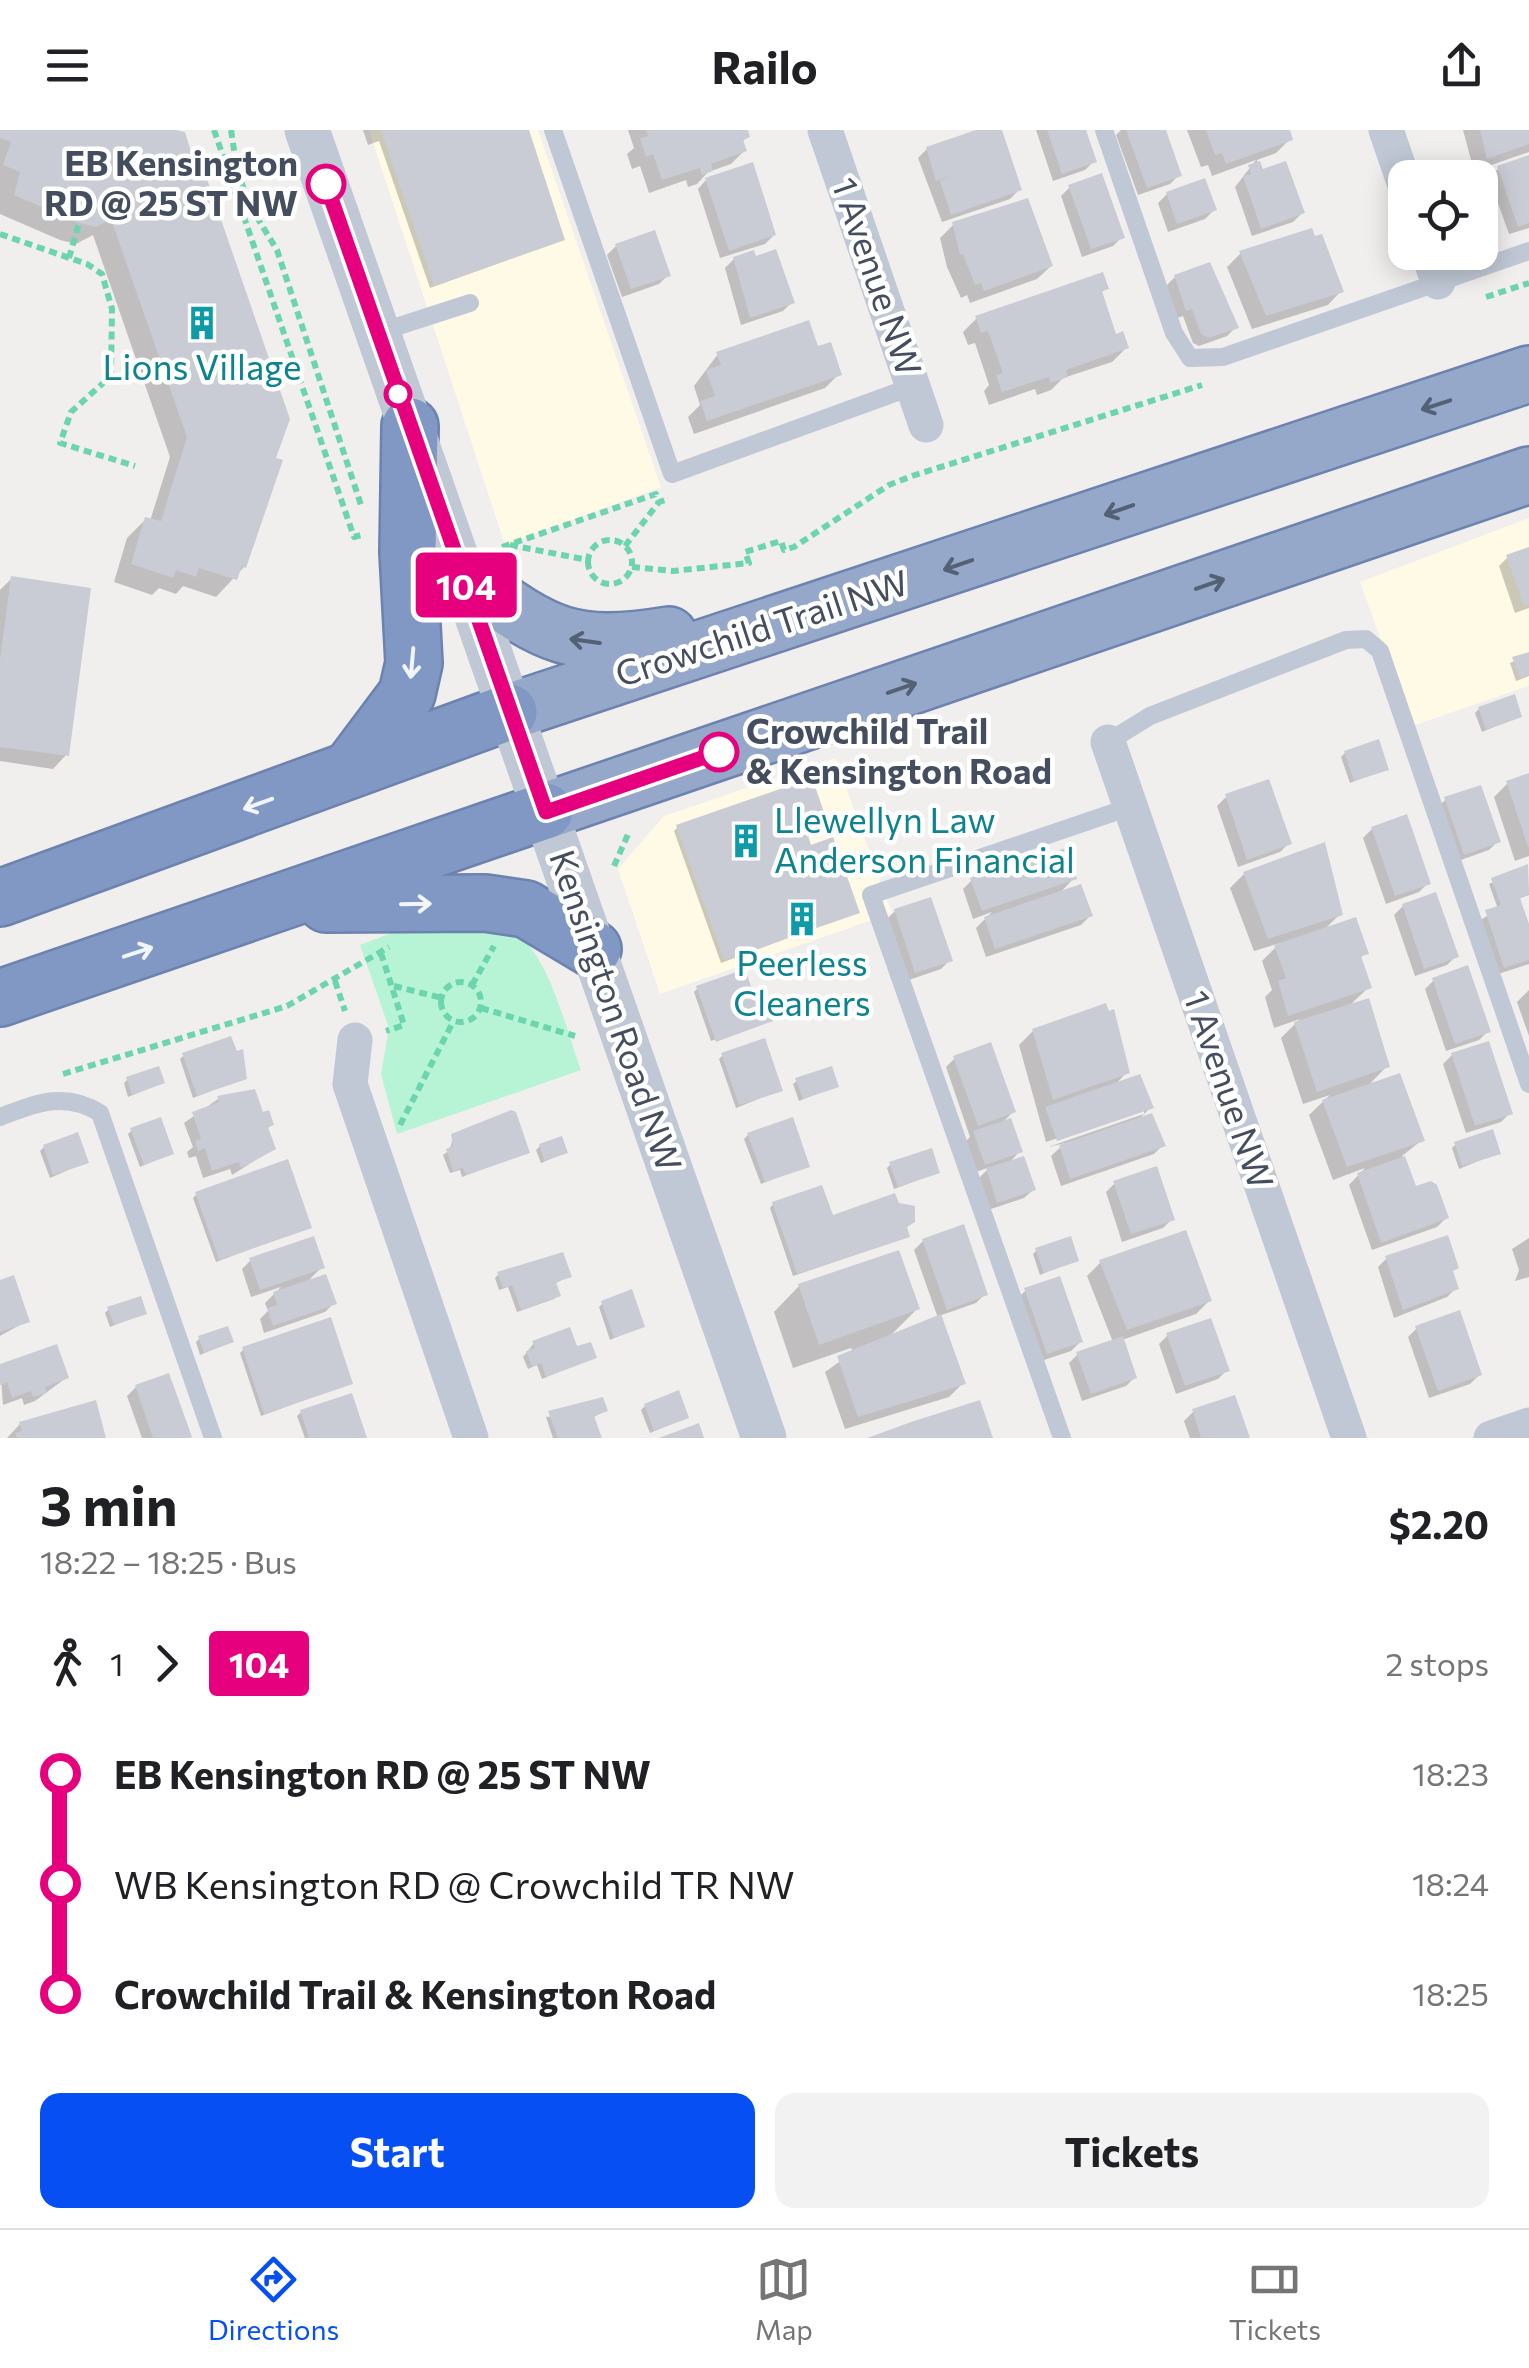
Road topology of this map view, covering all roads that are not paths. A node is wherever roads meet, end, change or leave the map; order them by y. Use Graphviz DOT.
graph roads {
  1 [pos="307,130"];
  2 [pos="553,130"];
  3 [pos="824,130"];
  4 [pos="1104,130"];
  5 [pos="1386,130"];
  6 [pos="1396,160"];
  7 [pos="1529,251"];
  8 [pos="1498,256"];
  9 [pos="1426,270"];
  10 [pos="470,303"];
  11 [pos="376,333"];
  12 [pos="1529,374"];
  13 [pos="914,386"];
  14 [pos="926,425"];
  15 [pos="410,426"];
  16 [pos="1529,476"];
  17 [pos="462,574"];
  18 [pos="820,611"];
  19 [pos="510,712"];
  20 [pos="1108,742"];
  21 [pos="350,770"];
  22 [pos="1130,807"];
  23 [pos="546,812"];
  24 [pos="0,898"];
  25 [pos="283,904"];
  26 [pos="594,949"];
  27 [pos="0,998"];
  28 [pos="355,1040"];
  29 [pos="1529,1084"];
  30 [pos="0,1117"];
  31 [pos="1529,1425"];
  32 [pos="213,1438"];
  33 [pos="471,1438"];
  34 [pos="764,1438"];
  35 [pos="1062,1438"];
  36 [pos="1349,1438"];
  37 [pos="1491,1438"];
  1 -- 11 [label="street, Kensington Road NW"];
  2 -- 13 [label="lane"];
  3 -- 13 [label="street, 1 Avenue NW"];
  4 -- 9 [label="lane"];
  5 -- 6 [label="street"];
  7 -- 8 [label="lane"];
  10 -- 11 [label="lane"];
  11 -- 15 [label="street, Kensington Road NW"];
  12 -- 18 [label="highway, Crowchild Trail NW, one-way"];
  13 -- 14 [label="street, 1 Avenue NW"];
  15 -- 17 [label="street, Kensington Road NW"];
  15 -- 21 [label="highway, one-way"];
  23 -- 16 [label="highway, one-way"];
  18 -- 17 [label="highway, one-way"];
  17 -- 19 [label="street, Kensington Road NW"];
  18 -- 19 [label="highway, Crowchild Trail NW"];
  19 -- 21 [label="highway, Crowchild Trail NW"];
  19 -- 23 [label="street, Kensington Road NW"];
  20 -- 22 [label="street, 1 Avenue NW"];
  20 -- 29 [label="lane"];
  21 -- 24 [label="highway, Crowchild Trail NW, one-way"];
  22 -- 35 [label="lane"];
  22 -- 36 [label="street, 1 Avenue NW"];
  23 -- 25 [label="highway"];
  23 -- 26 [label="street, Kensington Road NW"];
  25 -- 26 [label="highway, one-way"];
  27 -- 25 [label="highway, one-way"];
  26 -- 34 [label="street, Kensington Road NW"];
  28 -- 33 [label="street"];
  30 -- 32 [label="lane"];
  31 -- 37 [label="street"];
}
